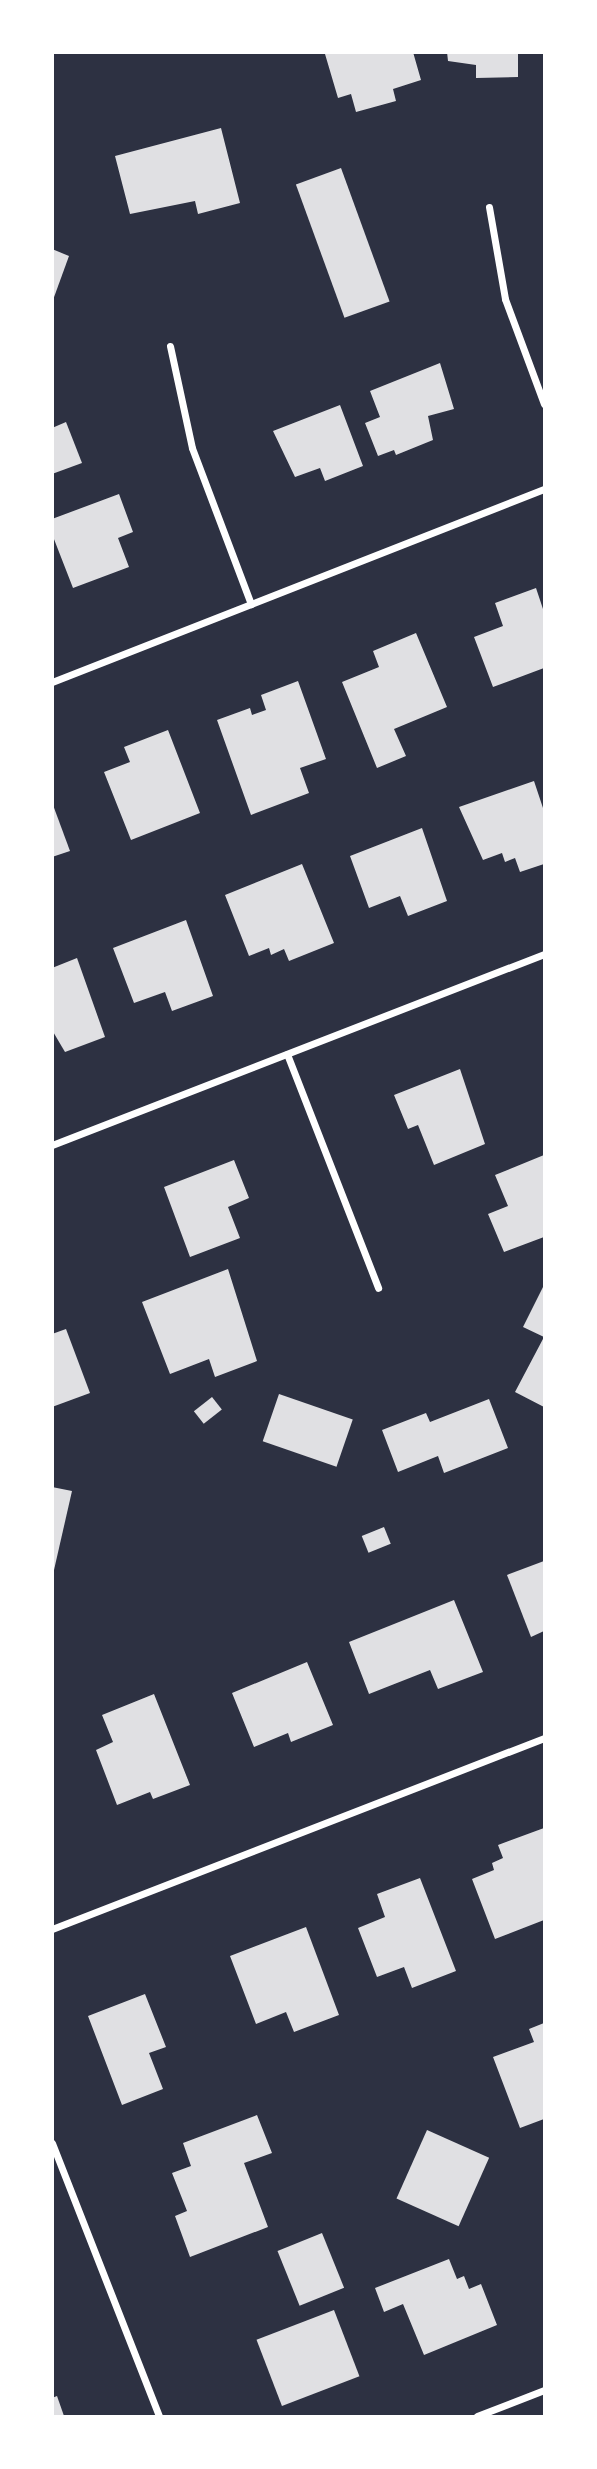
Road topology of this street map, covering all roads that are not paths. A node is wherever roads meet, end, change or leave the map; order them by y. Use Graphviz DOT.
graph roads {
  1 [pos="489,207"];
  2 [pos="170,346"];
  3 [pos="544,404"];
  4 [pos="544,489"];
  5 [pos="251,604"];
  6 [pos="52,682"];
  7 [pos="544,954"];
  8 [pos="287,1054"];
  9 [pos="52,1145"];
  10 [pos="378,1288"];
  11 [pos="544,1738"];
  12 [pos="52,1930"];
  13 [pos="52,2143"];
  14 [pos="544,2390"];
  15 [pos="159,2417"];
  16 [pos="477,2417"];
  1 -- 3 [label="street"];
  2 -- 5 [label="street"];
  4 -- 5 [label="street"];
  5 -- 6 [label="street"];
  7 -- 8 [label="street"];
  8 -- 9 [label="street"];
  8 -- 10 [label="street"];
  11 -- 12 [label="street"];
  13 -- 15 [label="street"];
  14 -- 16 [label="street"];
}
